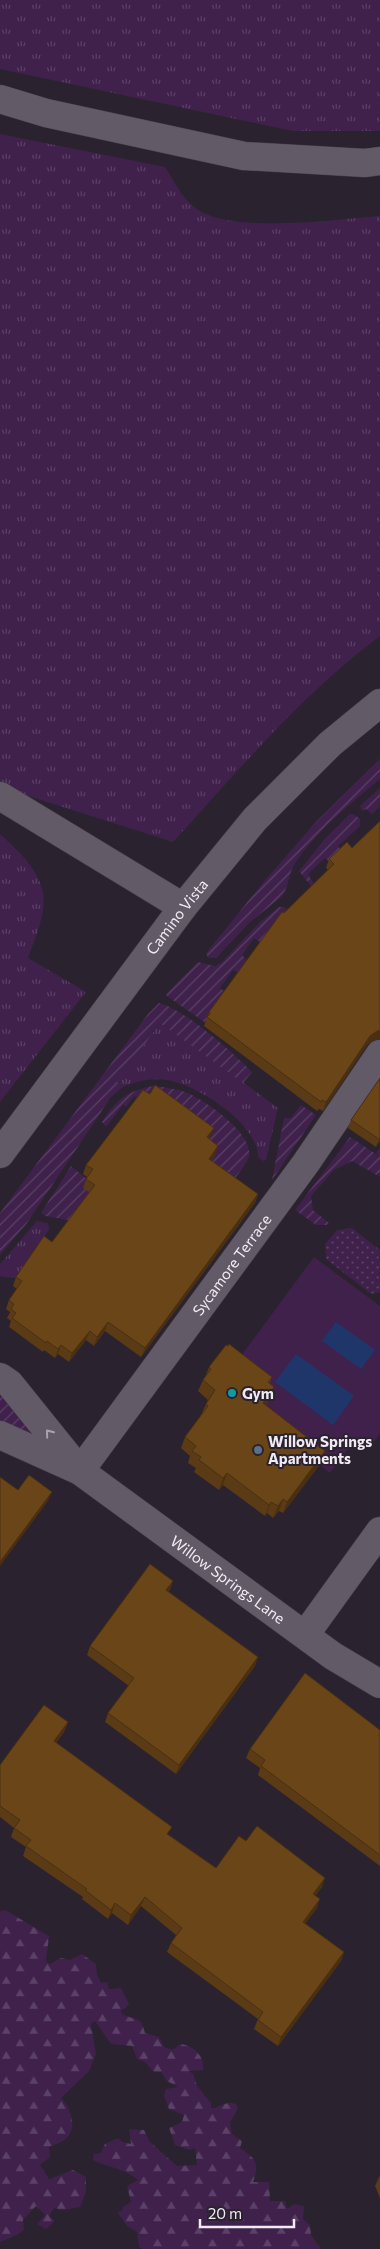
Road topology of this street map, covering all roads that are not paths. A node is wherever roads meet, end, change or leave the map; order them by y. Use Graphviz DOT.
graph roads {
  1 [pos="0,99"];
  2 [pos="380,161"];
  3 [pos="380,702"];
  4 [pos="0,796"];
  5 [pos="183,907"];
  6 [pos="380,1054"];
  7 [pos="0,1154"];
  8 [pos="0,1377"];
  9 [pos="0,1435"];
  10 [pos="80,1471"];
  11 [pos="380,1531"];
  12 [pos="305,1635"];
  13 [pos="380,1684"];
  1 -- 2 [label="street"];
  3 -- 5 [label="street, Camino Vista"];
  4 -- 5 [label="street"];
  5 -- 7 [label="street, Camino Vista"];
  6 -- 10 [label="street, Sycamore Terrace"];
  10 -- 8 [label="street, Willow Springs Lane, one-way"];
  9 -- 10 [label="street, Willow Springs Lane"];
  10 -- 12 [label="street, Willow Springs Lane"];
  11 -- 12 [label="street"];
  12 -- 13 [label="street, Willow Springs Lane"];
}
